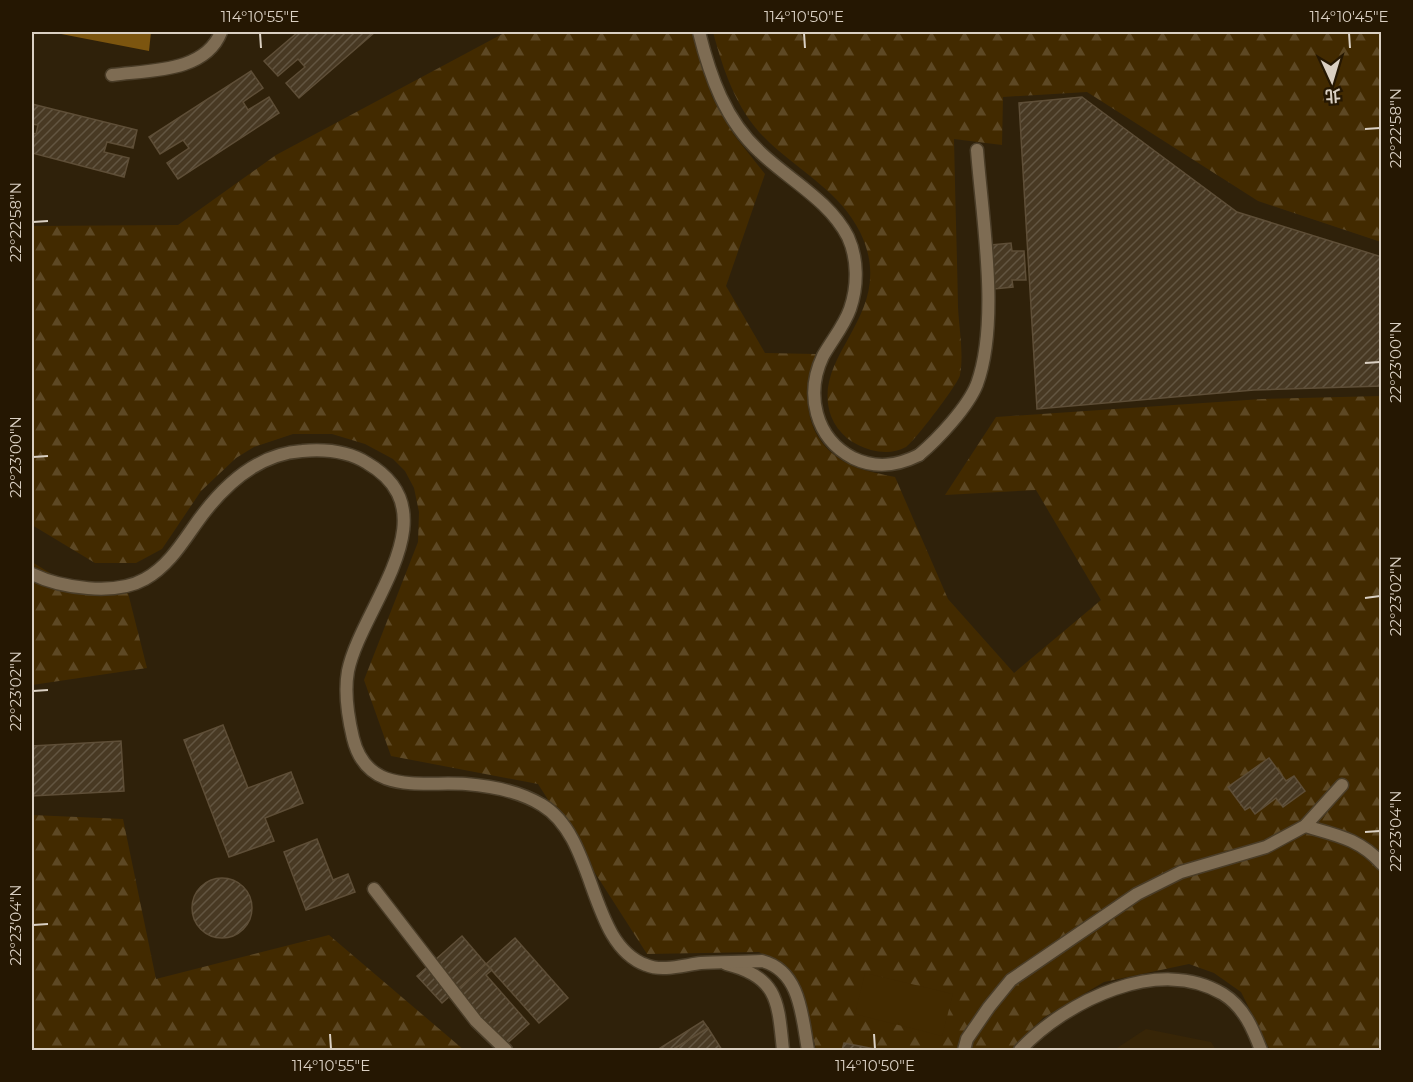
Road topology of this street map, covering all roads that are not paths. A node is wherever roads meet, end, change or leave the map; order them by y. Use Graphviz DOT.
graph roads {
  1 [pos="221,32"];
  2 [pos="699,32"];
  3 [pos="112,75"];
  4 [pos="977,150"];
  5 [pos="32,574"];
  6 [pos="1342,785"];
  7 [pos="1305,826"];
  8 [pos="1382,864"];
  9 [pos="374,889"];
  10 [pos="725,963"];
  11 [pos="507,1050"];
  12 [pos="783,1050"];
  13 [pos="808,1050"];
  14 [pos="964,1050"];
  15 [pos="1020,1050"];
  16 [pos="1262,1050"];
  1 -- 3 [label="street"];
  2 -- 4 [label="street"];
  5 -- 10 [label="street"];
  6 -- 7 [label="street"];
  7 -- 8 [label="street"];
  7 -- 14 [label="street"];
  9 -- 11 [label="street"];
  10 -- 12 [label="street"];
  10 -- 13 [label="street"];
  15 -- 16 [label="street"];
}
